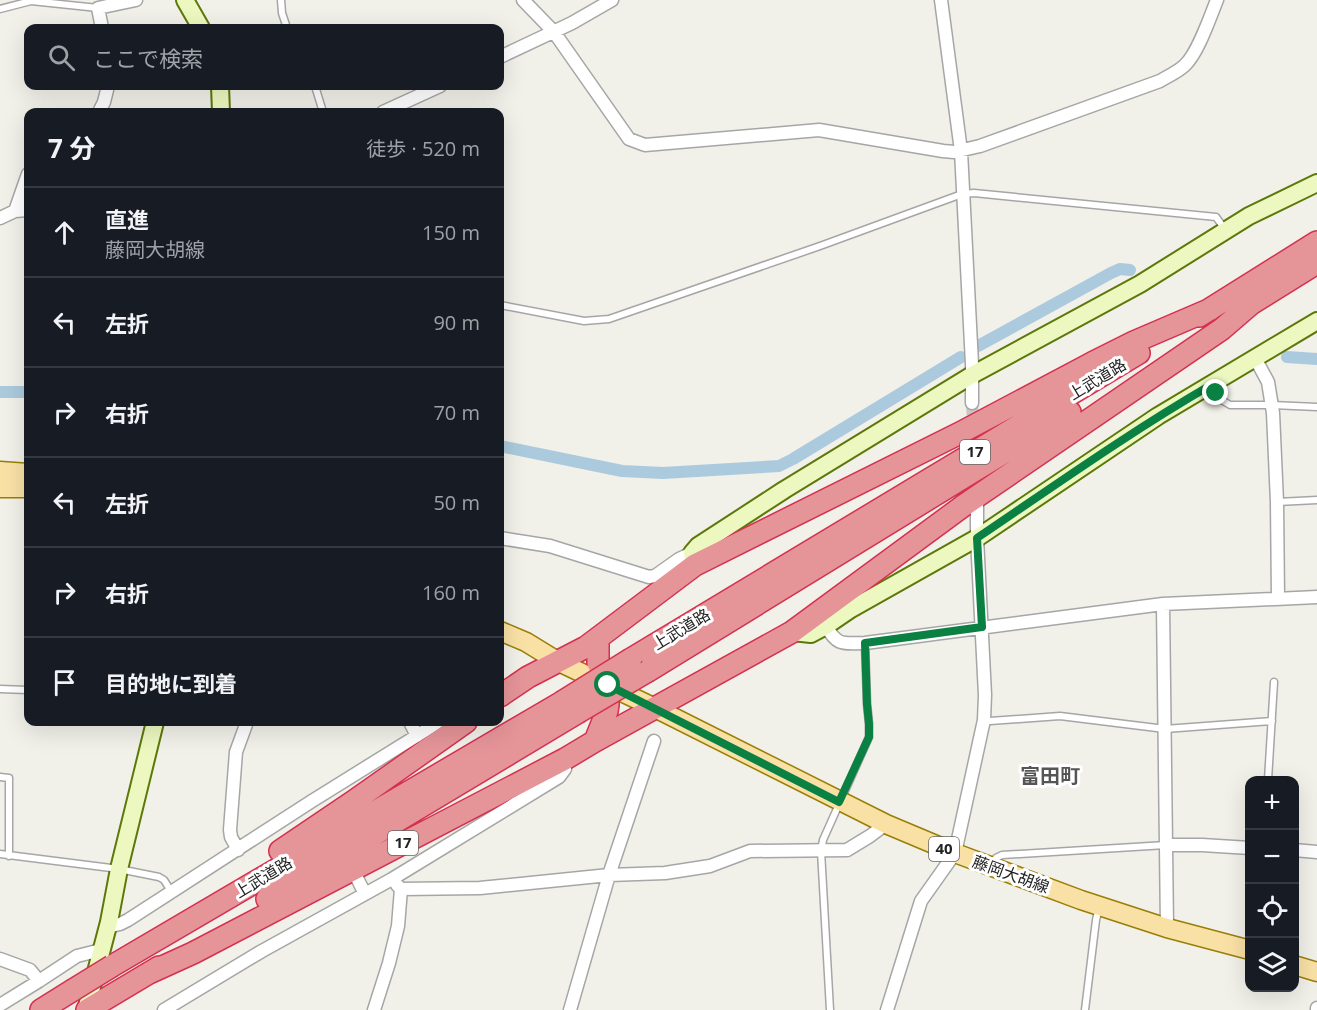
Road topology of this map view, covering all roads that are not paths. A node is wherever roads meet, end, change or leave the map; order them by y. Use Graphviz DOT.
graph roads {
  1 [pos="136,0"];
  2 [pos="185,0"];
  3 [pos="280,0"];
  4 [pos="523,0"];
  5 [pos="612,0"];
  6 [pos="941,0"];
  7 [pos="1217,0"];
  8 [pos="98,8"];
  9 [pos="0,9"];
  10 [pos="101,24"];
  11 [pos="199,24"];
  12 [pos="286,24"];
  13 [pos="554,32"];
  14 [pos="504,55"];
  15 [pos="107,90"];
  16 [pos="220,90"];
  17 [pos="316,90"];
  18 [pos="431,90"];
  19 [pos="101,108"];
  20 [pos="221,108"];
  21 [pos="322,108"];
  22 [pos="392,108"];
  23 [pos="961,151"];
  24 [pos="1317,183"];
  25 [pos="24,185"];
  26 [pos="962,194"];
  27 [pos="24,210"];
  28 [pos="15,211"];
  29 [pos="0,218"];
  30 [pos="1226,231"];
  31 [pos="1317,242"];
  32 [pos="1317,263"];
  33 [pos="1251,304"];
  34 [pos="504,306"];
  35 [pos="1210,309"];
  36 [pos="1317,321"];
  37 [pos="1255,358"];
  38 [pos="972,375"];
  39 [pos="1211,385"];
  40 [pos="972,403"];
  41 [pos="1272,405"];
  42 [pos="1317,407"];
  43 [pos="0,471"];
  44 [pos="24,472"];
  45 [pos="0,488"];
  46 [pos="24,488"];
  47 [pos="1317,500"];
  48 [pos="1277,502"];
  49 [pos="977,506"];
  50 [pos="977,538"];
  51 [pos="504,539"];
  52 [pos="694,559"];
  53 [pos="1317,597"];
  54 [pos="1278,598"];
  55 [pos="1163,604"];
  56 [pos="826,626"];
  57 [pos="982,627"];
  58 [pos="792,632"];
  59 [pos="504,633"];
  60 [pos="598,638"];
  61 [pos="865,643"];
  62 [pos="504,647"];
  63 [pos="557,661"];
  64 [pos="640,665"];
  65 [pos="1274,682"];
  66 [pos="608,685"];
  67 [pos="0,688"];
  68 [pos="24,690"];
  69 [pos="504,693"];
  70 [pos="570,708"];
  71 [pos="655,708"];
  72 [pos="984,720"];
  73 [pos="1272,721"];
  74 [pos="154,726"];
  75 [pos="246,726"];
  76 [pos="412,726"];
  77 [pos="433,726"];
  78 [pos="460,726"];
  79 [pos="1164,729"];
  80 [pos="417,736"];
  81 [pos="595,741"];
  82 [pos="654,741"];
  83 [pos="565,759"];
  84 [pos="1268,776"];
  85 [pos="0,777"];
  86 [pos="312,801"];
  87 [pos="839,802"];
  88 [pos="319,814"];
  89 [pos="885,824"];
  90 [pos="1166,845"];
  91 [pos="1245,848"];
  92 [pos="238,850"];
  93 [pos="1299,850"];
  94 [pos="821,851"];
  95 [pos="1317,852"];
  96 [pos="0,854"];
  97 [pos="955,854"];
  98 [pos="9,855"];
  99 [pos="991,867"];
  100 [pos="119,870"];
  101 [pos="609,875"];
  102 [pos="356,876"];
  103 [pos="396,884"];
  104 [pos="172,892"];
  105 [pos="365,894"];
  106 [pos="1100,906"];
  107 [pos="210,908"];
  108 [pos="107,927"];
  109 [pos="1167,928"];
  110 [pos="1245,946"];
  111 [pos="107,958"];
  112 [pos="0,959"];
  113 [pos="1299,967"];
  114 [pos="1317,972"];
  115 [pos="149,974"];
  116 [pos="39,981"];
  117 [pos="0,1005"];
  118 [pos="92,1007"];
  119 [pos="41,1010"];
  120 [pos="165,1010"];
  121 [pos="374,1010"];
  122 [pos="570,1010"];
  123 [pos="830,1010"];
  124 [pos="887,1010"];
  125 [pos="1085,1010"];
  1 -- 8 [label="street"];
  2 -- 11 [label="street"];
  3 -- 12 [label="lane"];
  4 -- 13 [label="street"];
  5 -- 13 [label="street"];
  6 -- 23 [label="street"];
  7 -- 23 [label="street"];
  8 -- 9 [label="lane"];
  8 -- 10 [label="street"];
  13 -- 14 [label="street"];
  13 -- 23 [label="street"];
  15 -- 19 [label="street"];
  16 -- 20 [label="street"];
  17 -- 21 [label="lane"];
  18 -- 22 [label="street"];
  23 -- 26 [label="street"];
  24 -- 30 [label="street"];
  25 -- 28 [label="street"];
  26 -- 30 [label="lane"];
  26 -- 34 [label="lane"];
  26 -- 38 [label="street"];
  27 -- 28 [label="street"];
  28 -- 29 [label="street"];
  30 -- 38 [label="street"];
  31 -- 35 [label="highway, 上武道路 / 17"];
  32 -- 33 [label="highway, 上武道路 / 17"];
  33 -- 58 [label="highway, 17"];
  33 -- 64 [label="highway, 上武道路 / 17"];
  35 -- 52 [label="highway, 17"];
  35 -- 64 [label="highway, 上武道路 / 17"];
  36 -- 37 [label="street"];
  37 -- 39 [label="street"];
  37 -- 41 [label="street"];
  38 -- 40 [label="street"];
  38 -- 52 [label="street"];
  39 -- 41 [label="lane"];
  39 -- 50 [label="street"];
  41 -- 42 [label="lane"];
  41 -- 48 [label="street"];
  43 -- 44 [label="main road"];
  45 -- 46 [label="main road"];
  47 -- 48 [label="lane"];
  48 -- 54 [label="street"];
  49 -- 50 [label="street"];
  50 -- 56 [label="street"];
  50 -- 57 [label="street"];
  51 -- 52 [label="street"];
  52 -- 60 [label="highway, 17"];
  53 -- 54 [label="street"];
  54 -- 55 [label="street"];
  55 -- 57 [label="street"];
  55 -- 79 [label="street"];
  56 -- 58 [label="street"];
  56 -- 61 [label="street"];
  57 -- 61 [label="street"];
  57 -- 72 [label="street"];
  58 -- 71 [label="highway, 17"];
  59 -- 63 [label="main road, 藤岡大胡線 / 40"];
  60 -- 63 [label="highway, 17"];
  60 -- 66 [label="highway"];
  61 -- 87 [label="lane"];
  62 -- 63 [label="main road, 藤岡大胡線 / 40"];
  63 -- 66 [label="main road, 藤岡大胡線 / 40"];
  63 -- 69 [label="highway, 17"];
  64 -- 70 [label="highway, 上武道路 / 17, bridge"];
  65 -- 73 [label="lane"];
  66 -- 71 [label="main road, 藤岡大胡線 / 40"];
  66 -- 81 [label="highway"];
  67 -- 68 [label="lane"];
  70 -- 107 [label="highway, 上武道路 / 17"];
  70 -- 115 [label="highway, 上武道路 / 17"];
  71 -- 81 [label="highway, 17"];
  71 -- 87 [label="main road, 藤岡大胡線 / 40"];
  72 -- 79 [label="lane"];
  72 -- 97 [label="street"];
  73 -- 79 [label="lane"];
  73 -- 84 [label="lane"];
  74 -- 100 [label="street"];
  75 -- 92 [label="street"];
  76 -- 80 [label="street"];
  77 -- 80 [label="street"];
  78 -- 107 [label="highway, 17"];
  79 -- 90 [label="street"];
  80 -- 86 [label="street"];
  81 -- 83 [label="highway, 17"];
  82 -- 101 [label="street"];
  83 -- 103 [label="street"];
  83 -- 115 [label="highway, 17"];
  85 -- 98 [label="lane"];
  86 -- 88 [label="street"];
  86 -- 92 [label="street"];
  87 -- 89 [label="main road, 藤岡大胡線 / 40"];
  87 -- 94 [label="lane"];
  89 -- 94 [label="street"];
  89 -- 97 [label="main road, 藤岡大胡線 / 40"];
  90 -- 91 [label="street"];
  90 -- 99 [label="lane"];
  90 -- 109 [label="street"];
  92 -- 104 [label="street"];
  93 -- 95 [label="street"];
  94 -- 101 [label="street"];
  94 -- 123 [label="lane"];
  96 -- 98 [label="lane"];
  97 -- 99 [label="main road, 藤岡大胡線 / 40"];
  97 -- 124 [label="street"];
  98 -- 100 [label="lane"];
  99 -- 106 [label="main road, 藤岡大胡線 / 40"];
  100 -- 104 [label="lane"];
  100 -- 108 [label="street"];
  101 -- 103 [label="street"];
  101 -- 122 [label="street"];
  102 -- 105 [label="street"];
  103 -- 105 [label="street"];
  103 -- 121 [label="street"];
  104 -- 108 [label="street"];
  105 -- 120 [label="street"];
  106 -- 109 [label="main road, 藤岡大胡線 / 40"];
  106 -- 125 [label="lane"];
  107 -- 111 [label="highway, 上武道路 / 17"];
  108 -- 111 [label="street"];
  109 -- 110 [label="main road, 藤岡大胡線 / 40"];
  111 -- 116 [label="street"];
  111 -- 118 [label="street"];
  111 -- 119 [label="highway, 上武道路 / 17, bridge"];
  112 -- 116 [label="street"];
  113 -- 114 [label="main road"];
  115 -- 118 [label="highway, 上武道路 / 17"];
  116 -- 117 [label="street"];
}
